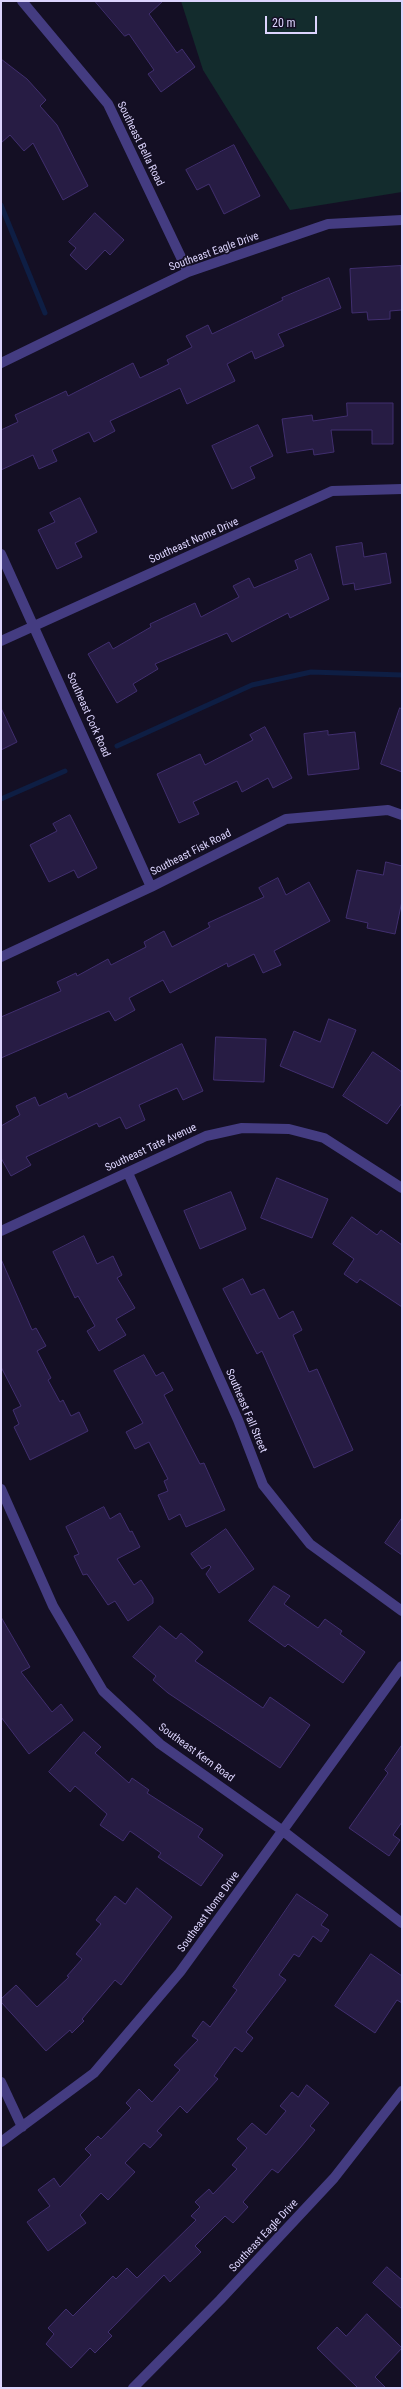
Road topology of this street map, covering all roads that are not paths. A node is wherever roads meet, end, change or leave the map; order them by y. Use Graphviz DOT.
graph roads {
  1 [pos="22,1"];
  2 [pos="402,220"];
  3 [pos="188,272"];
  4 [pos="1,363"];
  5 [pos="402,489"];
  6 [pos="1,554"];
  7 [pos="34,625"];
  8 [pos="1,641"];
  9 [pos="402,815"];
  10 [pos="152,887"];
  11 [pos="1,957"];
  12 [pos="128,1173"];
  13 [pos="402,1188"];
  14 [pos="1,1231"];
  15 [pos="1,1489"];
  16 [pos="402,1611"];
  17 [pos="402,1666"];
  18 [pos="283,1831"];
  19 [pos="402,1924"];
  20 [pos="1,2082"];
  21 [pos="402,2091"];
  22 [pos="22,2127"];
  23 [pos="1,2142"];
  24 [pos="133,2388"];
  1 -- 3 [label="street, Southeast Bella Road"];
  2 -- 3 [label="street, Southeast Eagle Drive"];
  3 -- 4 [label="street, Southeast Eagle Drive"];
  5 -- 7 [label="street, Southeast Nome Drive"];
  6 -- 7 [label="street, Southeast Cork Road"];
  7 -- 8 [label="street, Southeast Nome Drive"];
  7 -- 10 [label="street, Southeast Cork Road"];
  9 -- 10 [label="street, Southeast Fisk Road"];
  10 -- 11 [label="street, Southeast Fisk Road"];
  12 -- 13 [label="street, Southeast Tate Avenue"];
  12 -- 14 [label="street, Southeast Tate Avenue"];
  12 -- 16 [label="street, Southeast Fall Street"];
  15 -- 18 [label="street, Southeast Kern Road"];
  17 -- 18 [label="street, Southeast Nome Drive"];
  18 -- 19 [label="street, Southeast Kern Road"];
  18 -- 22 [label="street, Southeast Nome Drive"];
  20 -- 22 [label="street"];
  21 -- 24 [label="street, Southeast Eagle Drive"];
  22 -- 23 [label="street, Southeast Nome Drive"];
}
